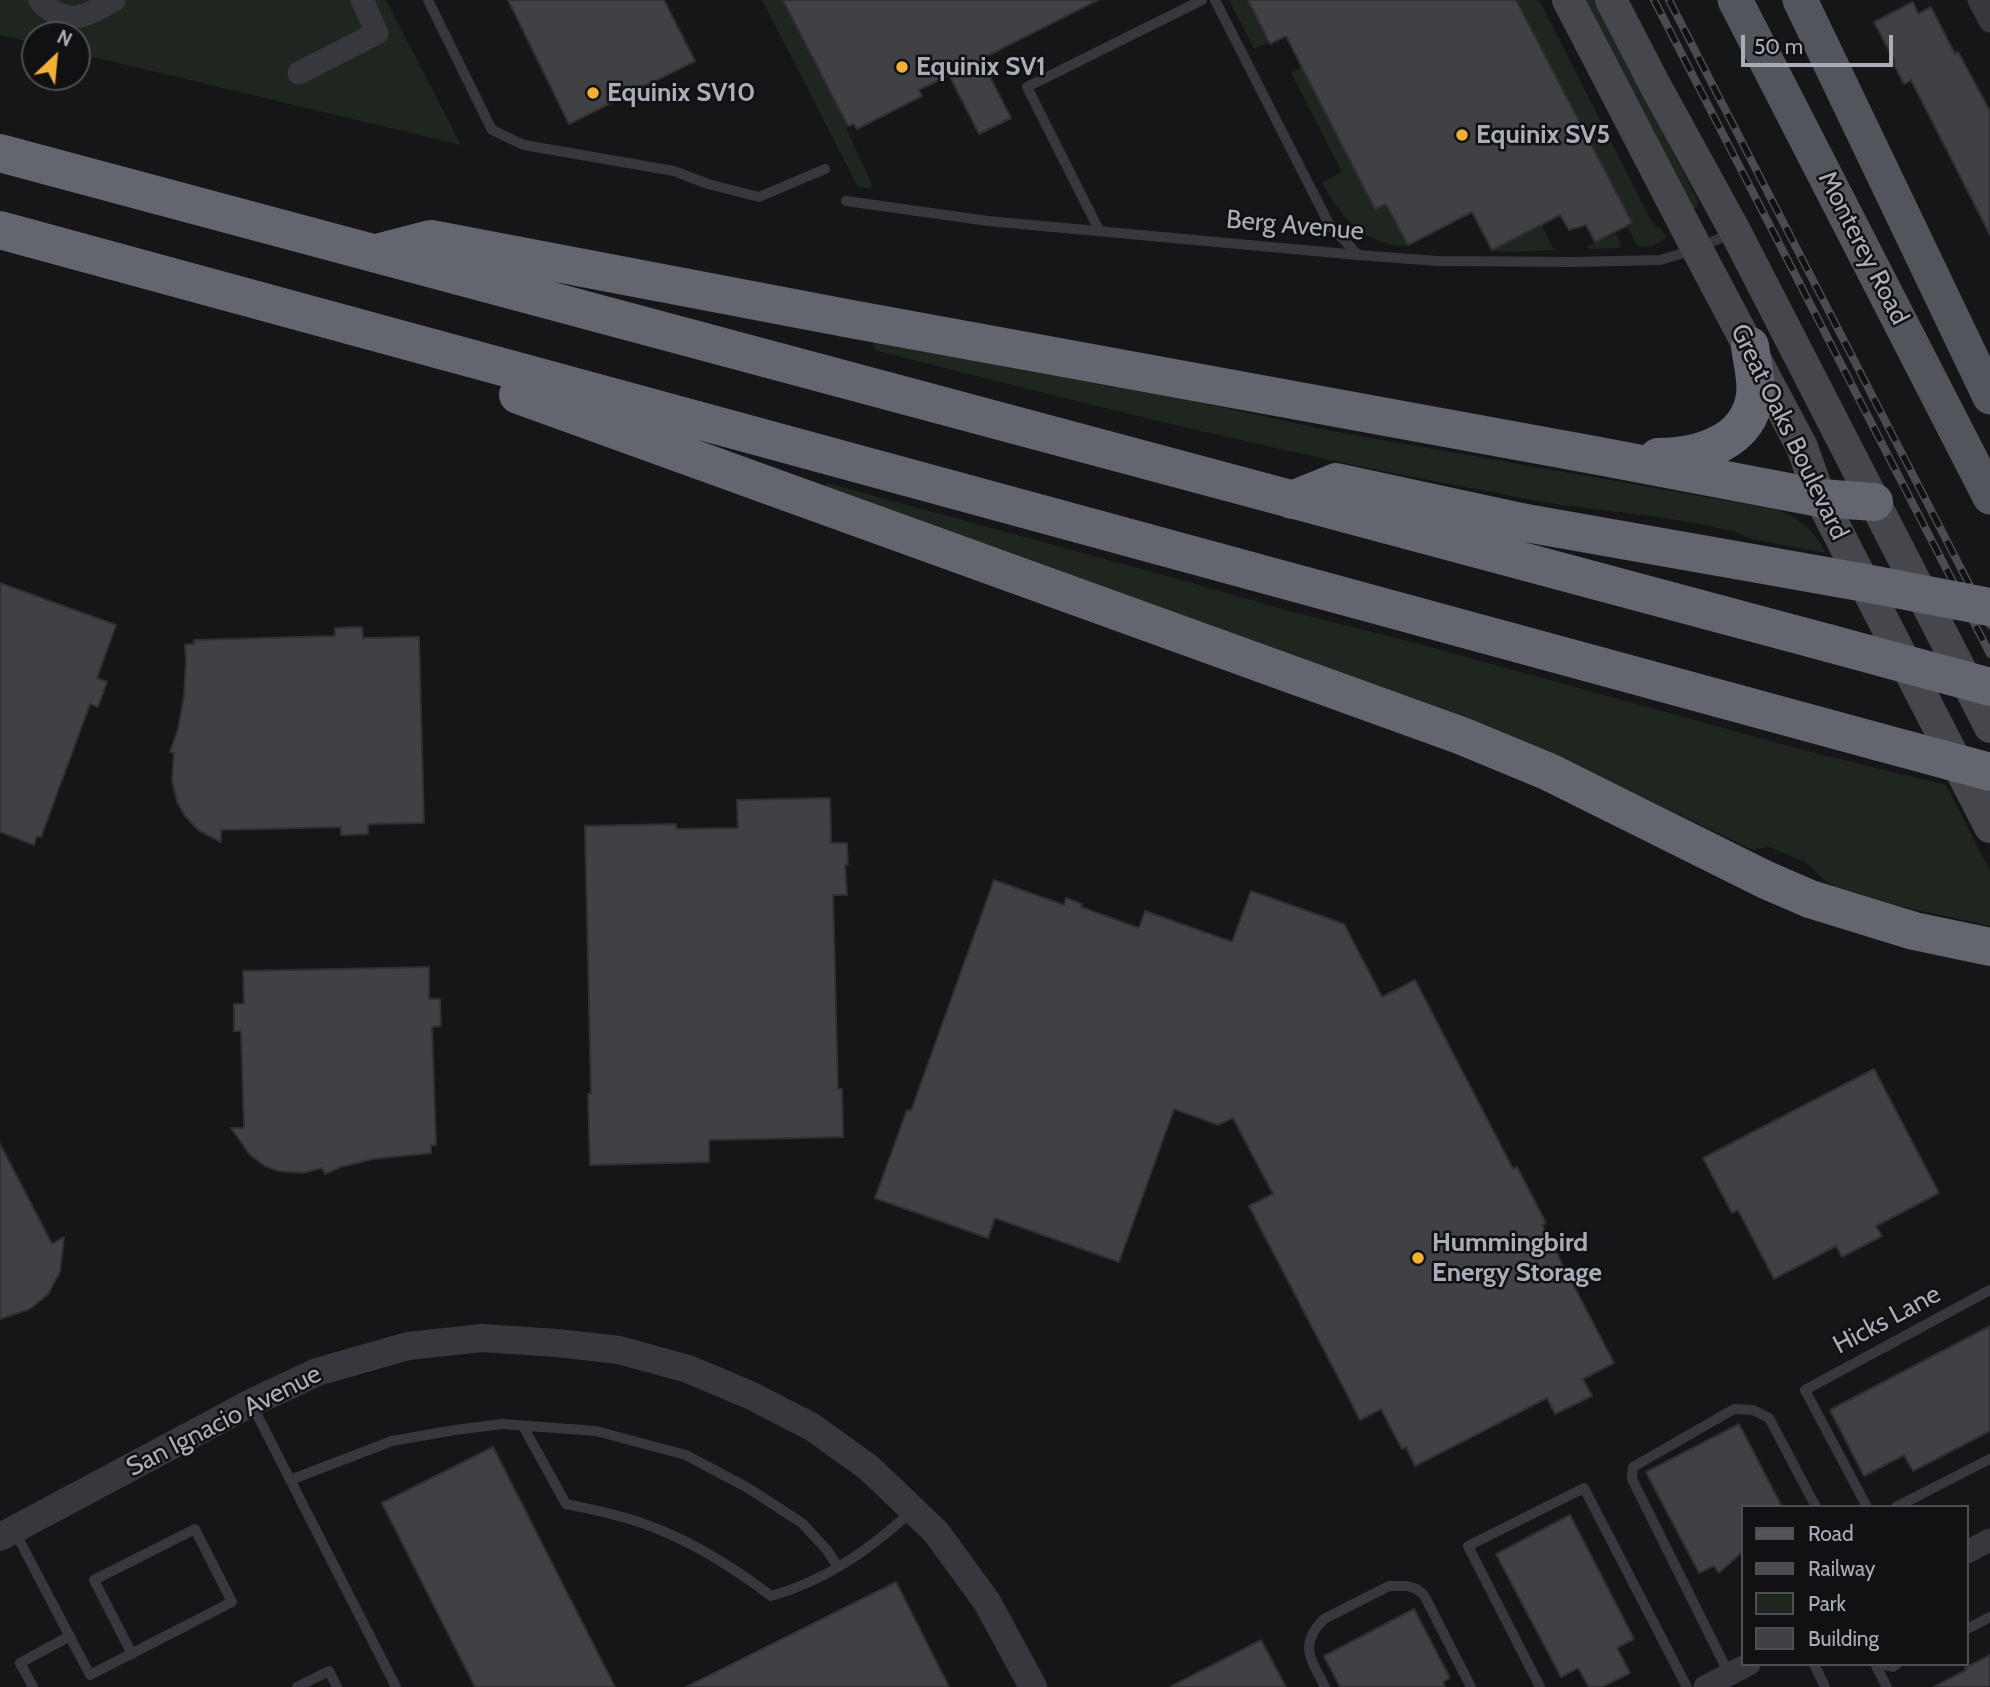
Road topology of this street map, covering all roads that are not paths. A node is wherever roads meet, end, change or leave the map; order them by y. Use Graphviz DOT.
graph roads {
  1 [pos="40,0"];
  2 [pos="114,0"];
  3 [pos="362,0"];
  4 [pos="428,0"];
  5 [pos="1202,0"];
  6 [pos="1215,0"];
  7 [pos="1568,0"];
  8 [pos="1611,0"];
  9 [pos="1735,0"];
  10 [pos="1800,0"];
  11 [pos="1979,0"];
  12 [pos="1990,22"];
  13 [pos="299,73"];
  14 [pos="0,153"];
  15 [pos="825,169"];
  16 [pos="846,201"];
  17 [pos="0,230"];
  18 [pos="1099,230"];
  19 [pos="1735,231"];
  20 [pos="1697,249"];
  21 [pos="375,254"];
  22 [pos="1358,255"];
  23 [pos="1749,346"];
  24 [pos="456,353"];
  25 [pos="1990,397"];
  26 [pos="1599,456"];
  27 [pos="1990,497"];
  28 [pos="1819,499"];
  29 [pos="1292,500"];
  30 [pos="1874,502"];
  31 [pos="1990,607"];
  32 [pos="1990,687"];
  33 [pos="1990,726"];
  34 [pos="1990,772"];
  35 [pos="1990,827"];
  36 [pos="1990,947"];
  37 [pos="1990,1290"];
  38 [pos="251,1403"];
  39 [pos="523,1426"];
  40 [pos="1990,1459"];
  41 [pos="290,1480"];
  42 [pos="1815,1505"];
  43 [pos="1866,1505"];
  44 [pos="1900,1505"];
  45 [pos="913,1510"];
  46 [pos="7,1533"];
  47 [pos="1990,1540"];
  48 [pos="1969,1551"];
  49 [pos="838,1567"];
  50 [pos="1990,1617"];
  51 [pos="1969,1628"];
  52 [pos="70,1636"];
  53 [pos="132,1654"];
  54 [pos="1815,1666"];
  55 [pos="1879,1666"];
  56 [pos="1739,1669"];
  57 [pos="33,1687"];
  58 [pos="297,1687"];
  59 [pos="337,1687"];
  60 [pos="396,1687"];
  61 [pos="1033,1687"];
  62 [pos="1325,1687"];
  63 [pos="1471,1687"];
  64 [pos="1540,1687"];
  65 [pos="1687,1687"];
  66 [pos="1705,1687"];
  67 [pos="1825,1687"];
  68 [pos="1887,1687"];
  1 -- 2 [label="street"];
  3 -- 13 [label="street"];
  4 -- 15 [label="lane"];
  5 -- 18 [label="lane"];
  6 -- 22 [label="lane"];
  7 -- 20 [label="main road, Great Oaks Boulevard"];
  8 -- 19 [label="main road, Great Oaks Boulevard"];
  9 -- 27 [label="main road, Monterey Road"];
  10 -- 25 [label="main road, Monterey Road"];
  11 -- 12 [label="street"];
  14 -- 21 [label="highway"];
  16 -- 18 [label="lane, Berg Avenue"];
  17 -- 24 [label="highway"];
  18 -- 22 [label="lane, Berg Avenue"];
  19 -- 20 [label="lane, Berg Avenue"];
  19 -- 30 [label="main road, Great Oaks Boulevard"];
  20 -- 22 [label="lane, Berg Avenue"];
  20 -- 23 [label="main road, Great Oaks Boulevard"];
  21 -- 26 [label="highway"];
  21 -- 29 [label="highway"];
  23 -- 26 [label="highway"];
  23 -- 28 [label="main road, Great Oaks Boulevard"];
  24 -- 34 [label="highway, bridge"];
  24 -- 36 [label="highway"];
  26 -- 28 [label="highway"];
  28 -- 30 [label="highway"];
  28 -- 35 [label="main road, Great Oaks Boulevard"];
  29 -- 31 [label="highway, bridge"];
  29 -- 32 [label="highway, bridge"];
  30 -- 33 [label="main road, Great Oaks Boulevard"];
  37 -- 43 [label="lane, Hicks Lane"];
  38 -- 41 [label="lane"];
  38 -- 45 [label="street, San Ignacio Avenue"];
  38 -- 46 [label="street, San Ignacio Avenue"];
  39 -- 41 [label="lane"];
  39 -- 49 [label="lane"];
  39 -- 49 [label="lane"];
  40 -- 44 [label="lane"];
  41 -- 60 [label="lane"];
  42 -- 56 [label="lane"];
  45 -- 49 [label="lane"];
  45 -- 61 [label="street, San Ignacio Avenue"];
  46 -- 52 [label="lane"];
  47 -- 48 [label="street"];
  50 -- 51 [label="lane"];
  52 -- 53 [label="lane"];
  52 -- 57 [label="lane"];
  53 -- 53 [label="lane"];
  54 -- 67 [label="lane"];
  55 -- 68 [label="lane"];
  56 -- 66 [label="street"];
  58 -- 59 [label="lane"];
  62 -- 63 [label="lane"];
  64 -- 65 [label="lane"];
}
